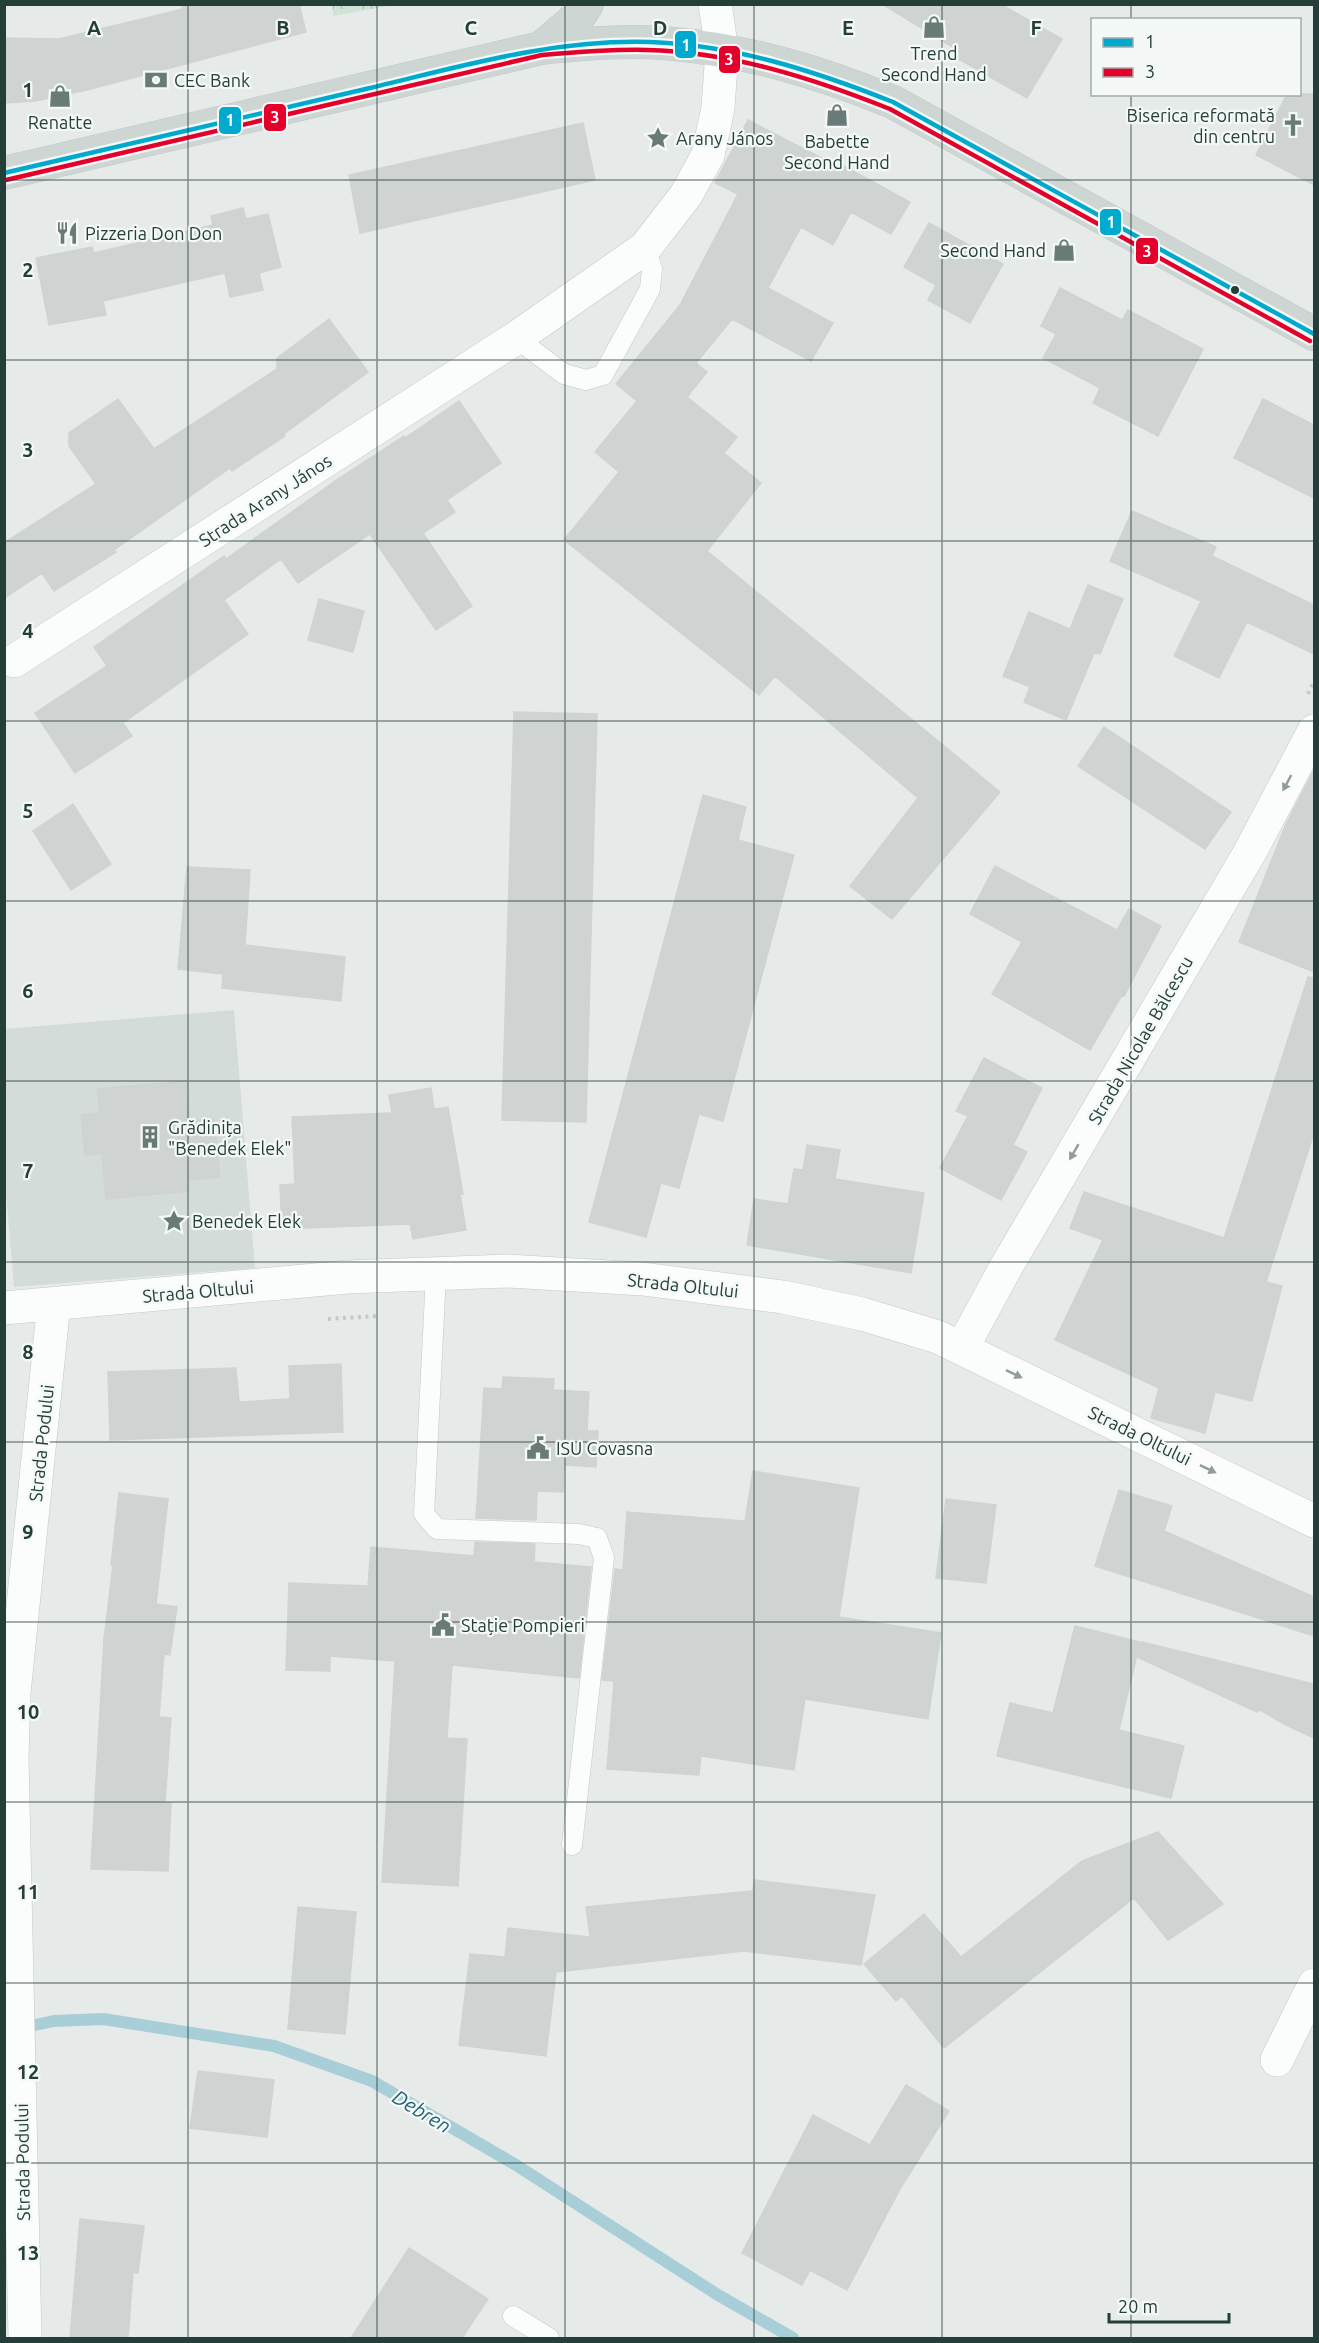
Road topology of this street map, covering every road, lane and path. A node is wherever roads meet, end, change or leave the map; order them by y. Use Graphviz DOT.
graph roads {
  1 [pos="587,4"];
  2 [pos="715,4"];
  3 [pos="541,48"];
  4 [pos="722,51"];
  5 [pos="4,157"];
  6 [pos="43,163"];
  7 [pos="4,172"];
  8 [pos="645,248"];
  9 [pos="1314,334"];
  10 [pos="516,338"];
  11 [pos="14,661"];
  12 [pos="1314,731"];
  13 [pos="436,1274"];
  14 [pos="54,1303"];
  15 [pos="4,1308"];
  16 [pos="378,1316"];
  17 [pos="321,1320"];
  18 [pos="962,1348"];
  19 [pos="1314,1521"];
  20 [pos="572,1845"];
  21 [pos="1314,1984"];
  22 [pos="1277,2060"];
  23 [pos="14,2242"];
  24 [pos="513,2316"];
  25 [pos="25,2338"];
  26 [pos="549,2338"];
  1 -- 3 [label="main road"];
  2 -- 4 [label="street, Strada Arany János"];
  3 -- 4 [label="main road"];
  3 -- 6 [label="main road"];
  4 -- 8 [label="street, Strada Arany János"];
  4 -- 9 [label="main road"];
  5 -- 6 [label="main road"];
  6 -- 7 [label="main road"];
  8 -- 10 [label="street, Strada Arany János"];
  8 -- 10 [label="lane"];
  10 -- 11 [label="street, Strada Arany János"];
  12 -- 18 [label="street, Strada Nicolae Bălcescu, one-way"];
  13 -- 14 [label="street, Strada Oltului"];
  13 -- 18 [label="street, Strada Oltului"];
  13 -- 20 [label="lane"];
  14 -- 15 [label="street, Strada Oltului"];
  14 -- 23 [label="street, Strada Podului"];
  16 -- 17 [label="path"];
  18 -- 19 [label="street, Strada Oltului, one-way"];
  21 -- 22 [label="street"];
  23 -- 25 [label="street, Strada Podului"];
  24 -- 26 [label="lane"];
}
